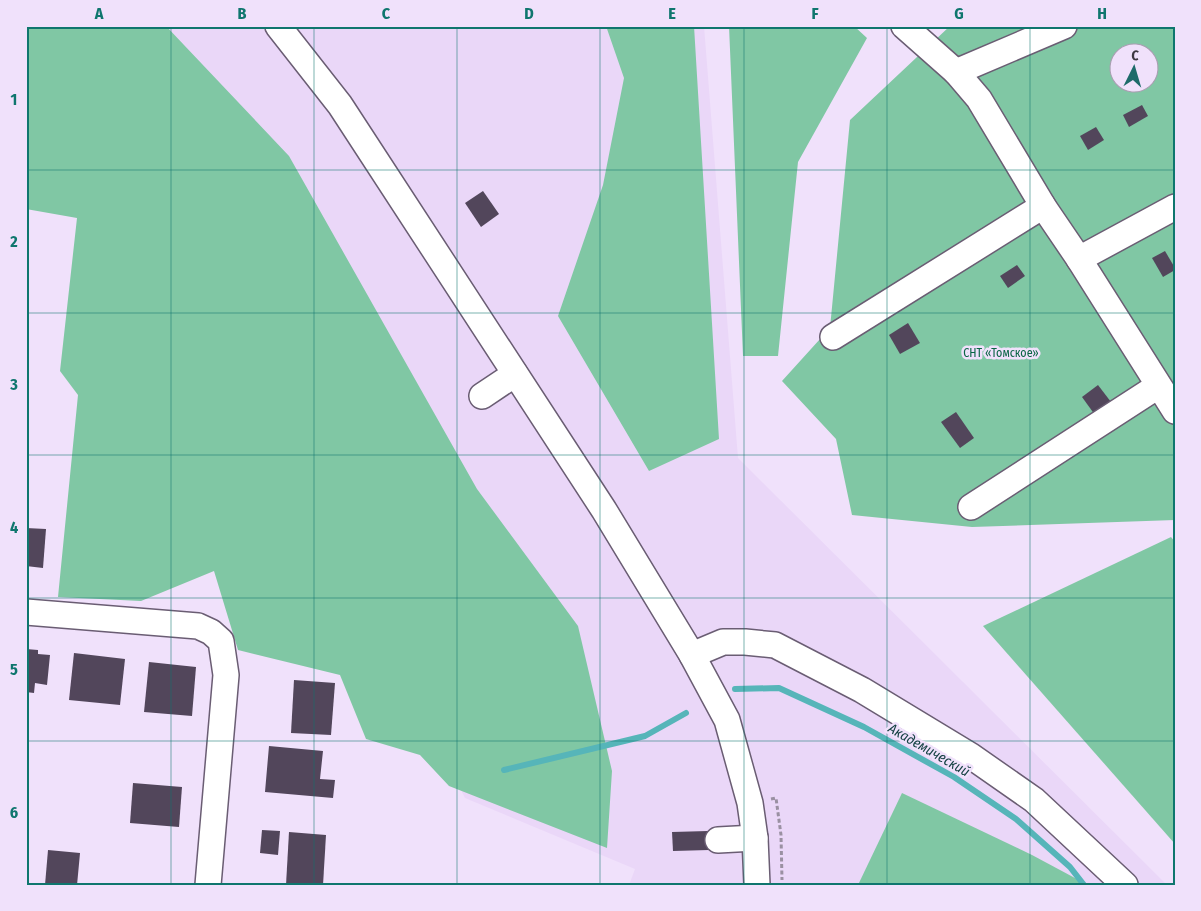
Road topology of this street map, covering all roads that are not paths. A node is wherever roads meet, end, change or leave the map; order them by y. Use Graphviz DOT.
graph roads {
  1 [pos="278,26"];
  2 [pos="904,26"];
  3 [pos="1064,26"];
  4 [pos="956,72"];
  5 [pos="1043,206"];
  6 [pos="1175,207"];
  7 [pos="1079,259"];
  8 [pos="833,337"];
  9 [pos="516,374"];
  10 [pos="1158,386"];
  11 [pos="482,396"];
  12 [pos="1175,411"];
  13 [pos="971,508"];
  14 [pos="26,612"];
  15 [pos="692,655"];
  16 [pos="755,838"];
  17 [pos="718,840"];
  18 [pos="208,885"];
  19 [pos="757,885"];
  20 [pos="1126,885"];
  1 -- 9 [label="street"];
  2 -- 4 [label="street"];
  3 -- 4 [label="street"];
  4 -- 5 [label="street"];
  5 -- 7 [label="street"];
  5 -- 8 [label="street"];
  6 -- 7 [label="street"];
  7 -- 10 [label="street"];
  9 -- 11 [label="street"];
  9 -- 15 [label="street"];
  10 -- 12 [label="street"];
  10 -- 13 [label="street"];
  14 -- 18 [label="street"];
  15 -- 16 [label="street"];
  15 -- 20 [label="street"];
  16 -- 17 [label="street"];
  16 -- 19 [label="street"];
}
